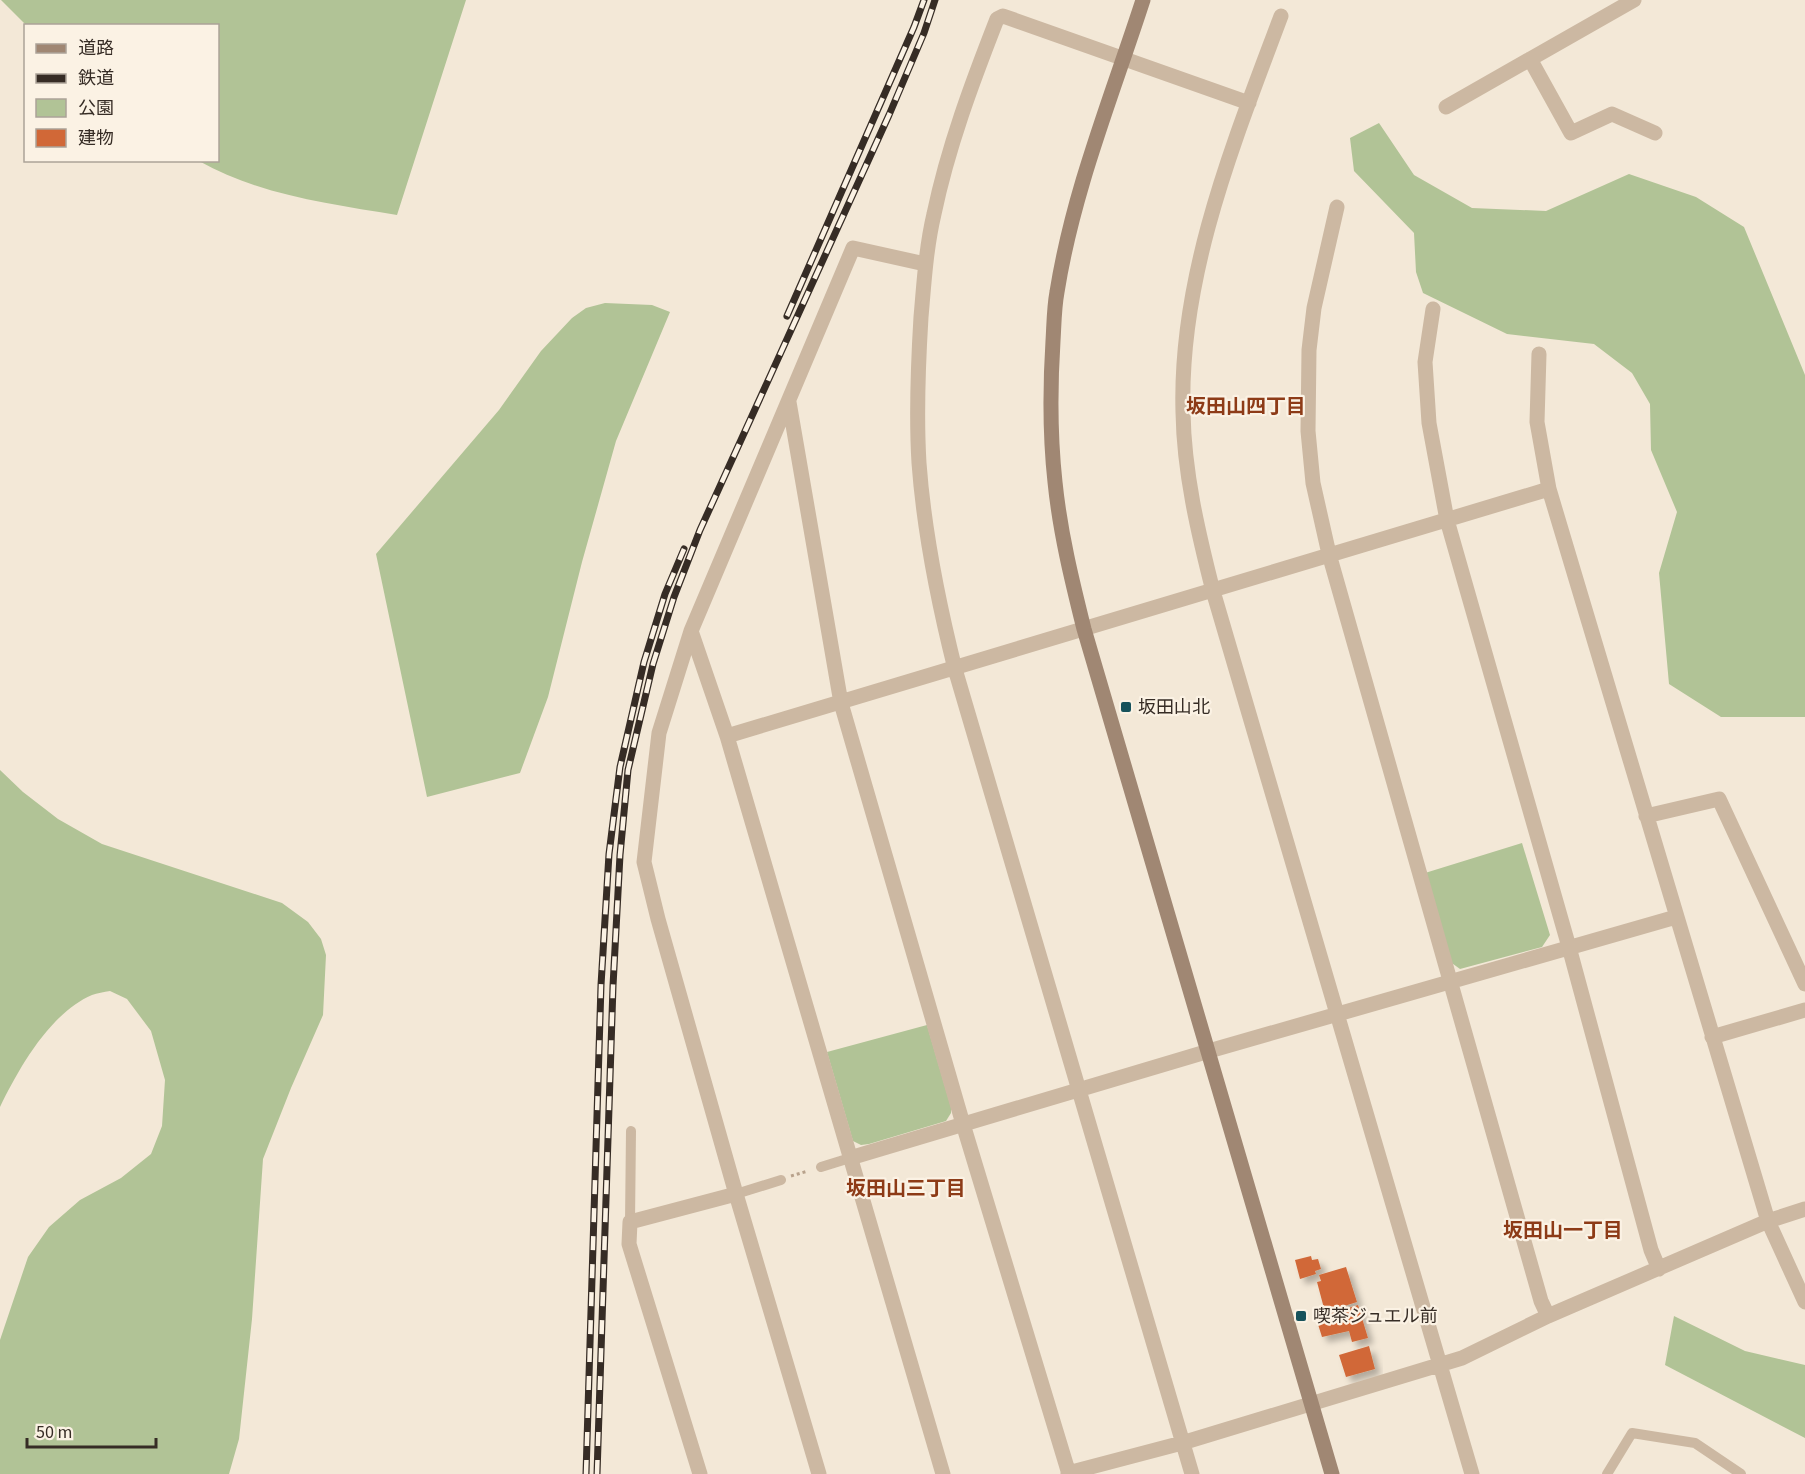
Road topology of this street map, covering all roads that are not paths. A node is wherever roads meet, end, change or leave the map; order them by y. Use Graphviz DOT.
graph roads {
  1 [pos="1143,0"];
  2 [pos="1634,0"];
  3 [pos="1281,16"];
  4 [pos="1124,58"];
  5 [pos="1530,59"];
  6 [pos="1249,103"];
  7 [pos="1446,107"];
  8 [pos="1655,133"];
  9 [pos="1337,207"];
  10 [pos="925,264"];
  11 [pos="1432,309"];
  12 [pos="1539,354"];
  13 [pos="789,402"];
  14 [pos="1549,489"];
  15 [pos="1447,520"];
  16 [pos="1329,554"];
  17 [pos="1213,591"];
  18 [pos="1084,629"];
  19 [pos="691,631"];
  20 [pos="954,669"];
  21 [pos="841,703"];
  22 [pos="727,736"];
  23 [pos="1646,816"];
  24 [pos="1676,917"];
  25 [pos="1569,947"];
  26 [pos="1452,981"];
  27 [pos="1805,984"];
  28 [pos="1805,1010"];
  29 [pos="1336,1015"];
  30 [pos="1712,1037"];
  31 [pos="1209,1051"];
  32 [pos="1079,1091"];
  33 [pos="963,1124"];
  34 [pos="631,1131"];
  35 [pos="850,1158"];
  36 [pos="821,1167"];
  37 [pos="781,1180"];
  38 [pos="736,1194"];
  39 [pos="1805,1209"];
  40 [pos="1768,1221"];
  41 [pos="630,1222"];
  42 [pos="1659,1269"];
  43 [pos="1805,1302"];
  44 [pos="1548,1316"];
  45 [pos="1440,1365"];
  46 [pos="1311,1404"];
  47 [pos="1182,1443"];
  48 [pos="700,1474"];
  49 [pos="819,1474"];
  50 [pos="943,1474"];
  51 [pos="1069,1474"];
  52 [pos="1192,1474"];
  53 [pos="1332,1474"];
  54 [pos="1472,1474"];
  55 [pos="1607,1474"];
  56 [pos="1741,1474"];
  1 -- 4 [label="street"];
  2 -- 5 [label="street"];
  3 -- 6 [label="street"];
  4 -- 6 [label="street"];
  4 -- 10 [label="street"];
  4 -- 18 [label="street"];
  5 -- 7 [label="street"];
  5 -- 8 [label="street"];
  6 -- 17 [label="street"];
  9 -- 16 [label="street"];
  10 -- 13 [label="street"];
  10 -- 20 [label="street"];
  11 -- 15 [label="street"];
  12 -- 14 [label="street"];
  13 -- 19 [label="street"];
  13 -- 21 [label="street"];
  14 -- 15 [label="street"];
  14 -- 23 [label="street"];
  15 -- 16 [label="street"];
  15 -- 25 [label="street"];
  16 -- 17 [label="street"];
  16 -- 26 [label="street"];
  17 -- 18 [label="street"];
  17 -- 29 [label="street"];
  18 -- 20 [label="street"];
  18 -- 31 [label="street"];
  19 -- 22 [label="street"];
  19 -- 38 [label="street"];
  20 -- 21 [label="street"];
  20 -- 32 [label="street"];
  21 -- 22 [label="street"];
  21 -- 33 [label="street"];
  22 -- 35 [label="street"];
  23 -- 24 [label="street"];
  23 -- 27 [label="street"];
  24 -- 25 [label="street"];
  24 -- 30 [label="street"];
  25 -- 26 [label="street"];
  25 -- 42 [label="street"];
  26 -- 29 [label="street"];
  26 -- 44 [label="street"];
  28 -- 30 [label="street"];
  29 -- 31 [label="street"];
  29 -- 45 [label="street"];
  30 -- 40 [label="street"];
  31 -- 32 [label="street"];
  31 -- 46 [label="street"];
  32 -- 33 [label="street"];
  32 -- 47 [label="street"];
  33 -- 35 [label="street"];
  33 -- 51 [label="street"];
  34 -- 41 [label="lane"];
  35 -- 36 [label="lane"];
  35 -- 50 [label="street"];
  37 -- 38 [label="lane"];
  38 -- 41 [label="street"];
  38 -- 49 [label="street"];
  39 -- 40 [label="street"];
  40 -- 42 [label="street"];
  40 -- 43 [label="street"];
  41 -- 48 [label="street"];
  42 -- 44 [label="street"];
  44 -- 45 [label="street"];
  45 -- 46 [label="street"];
  45 -- 54 [label="street"];
  46 -- 47 [label="street"];
  46 -- 53 [label="street"];
  47 -- 51 [label="street"];
  47 -- 52 [label="street"];
  55 -- 56 [label="lane"];
}
